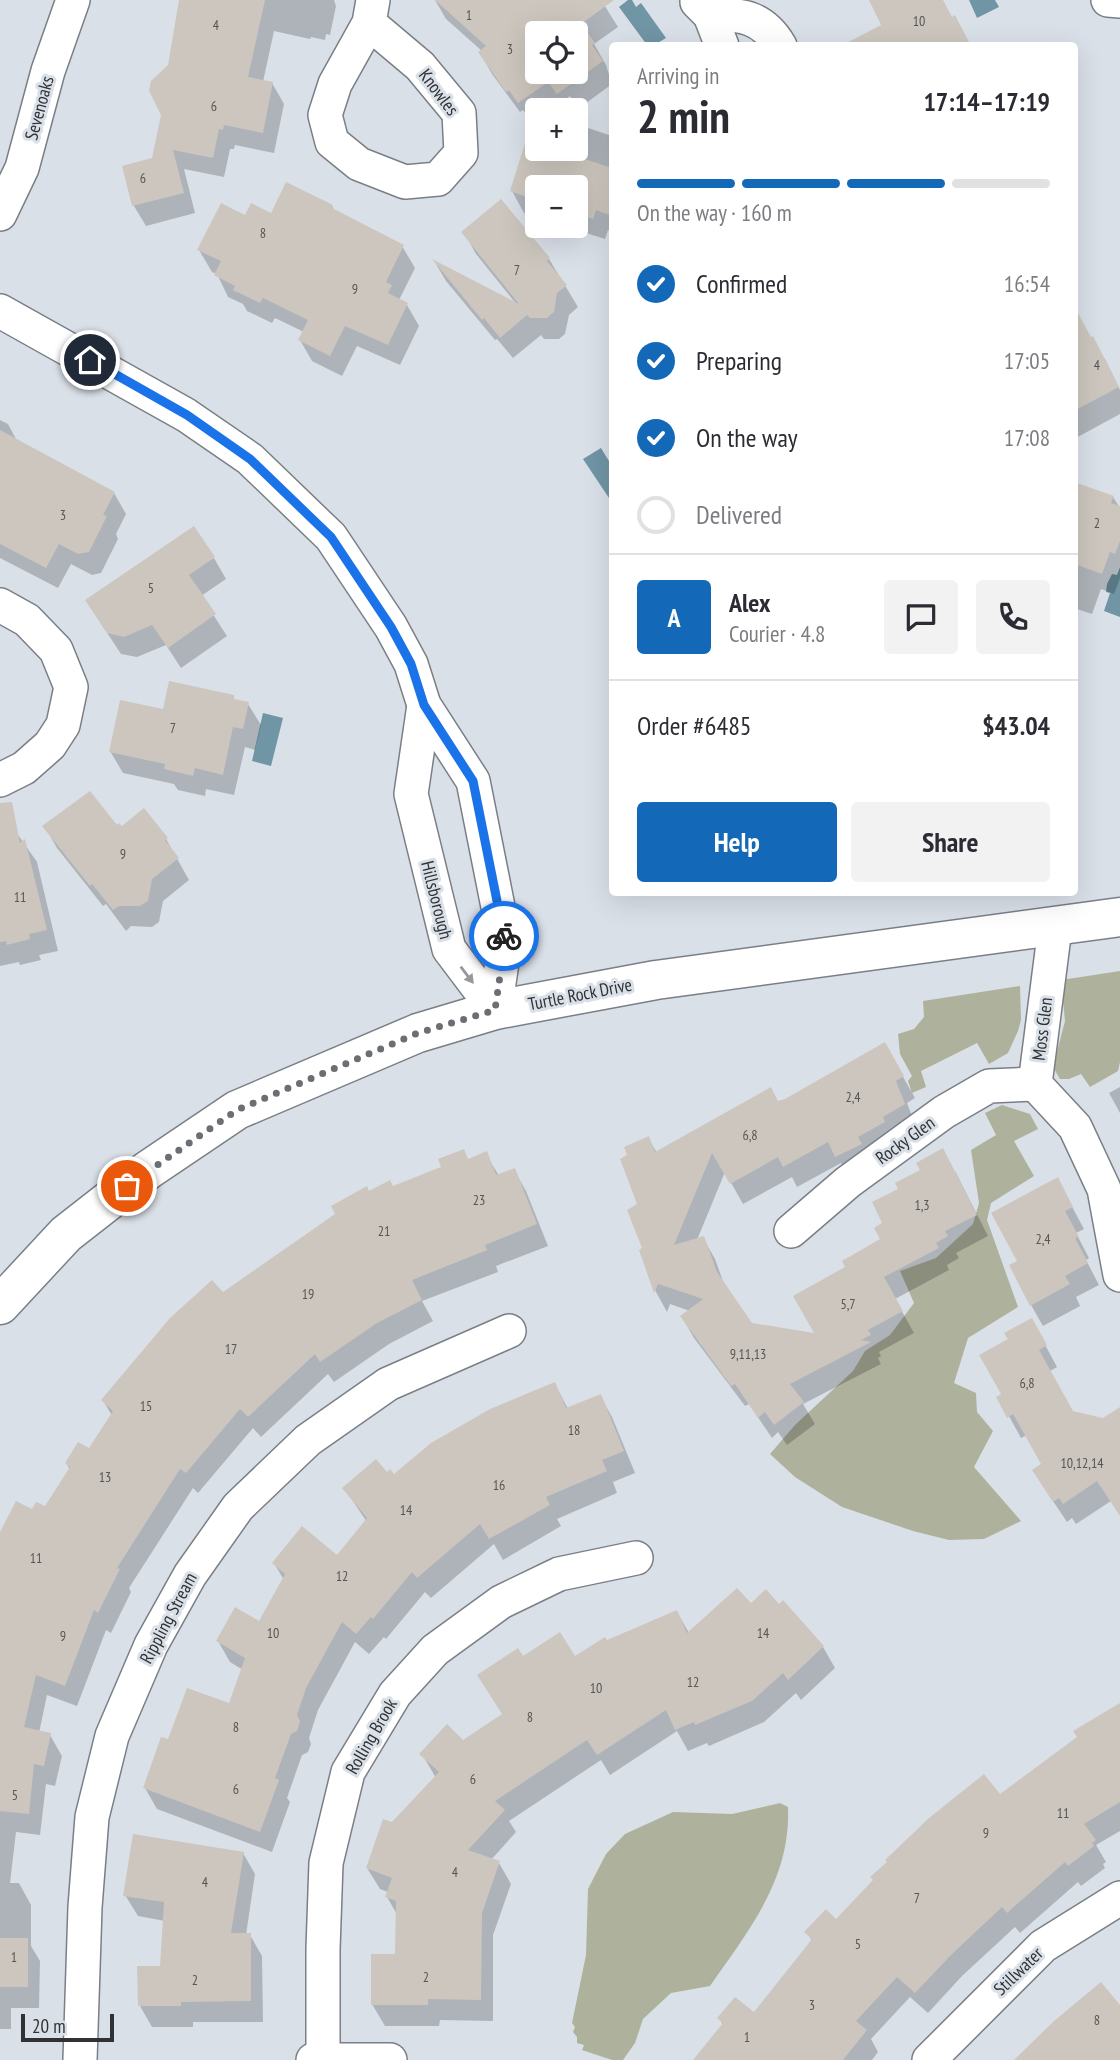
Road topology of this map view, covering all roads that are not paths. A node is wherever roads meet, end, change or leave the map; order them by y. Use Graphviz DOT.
graph roads {
  1 [pos="73,0"];
  2 [pos="1108,0"];
  3 [pos="1120,1"];
  4 [pos="703,7"];
  5 [pos="371,11"];
  6 [pos="720,42"];
  7 [pos="778,42"];
  8 [pos="0,214"];
  9 [pos="0,311"];
  10 [pos="0,605"];
  11 [pos="424,705"];
  12 [pos="0,780"];
  13 [pos="1120,918"];
  14 [pos="1055,928"];
  15 [pos="495,1010"];
  16 [pos="1035,1084"];
  17 [pos="791,1231"];
  18 [pos="1120,1275"];
  19 [pos="0,1305"];
  20 [pos="509,1331"];
  21 [pos="636,1558"];
  22 [pos="1120,1898"];
  23 [pos="80,2060"];
  24 [pos="313,2060"];
  25 [pos="323,2060"];
  26 [pos="390,2060"];
  27 [pos="929,2060"];
  1 -- 8 [label="street, Sevenoaks"];
  2 -- 3 [label="street"];
  4 -- 6 [label="street"];
  4 -- 7 [label="street"];
  5 -- 5 [label="street, Knowles"];
  9 -- 11 [label="street, Hillsborough"];
  10 -- 12 [label="street"];
  11 -- 15 [label="street, Hillsborough"];
  11 -- 15 [label="street, Hillsborough, one-way"];
  13 -- 14 [label="street, Turtle Rock Drive"];
  14 -- 15 [label="street, Turtle Rock Drive"];
  14 -- 16 [label="street, Moss Glen"];
  15 -- 19 [label="street, Turtle Rock Drive"];
  16 -- 17 [label="street, Rocky Glen"];
  16 -- 18 [label="street, Moss Glen"];
  20 -- 23 [label="street, Rippling Stream"];
  21 -- 25 [label="street, Rolling Brook"];
  22 -- 27 [label="street, Stillwater"];
  24 -- 25 [label="street"];
  25 -- 26 [label="street"];
}
